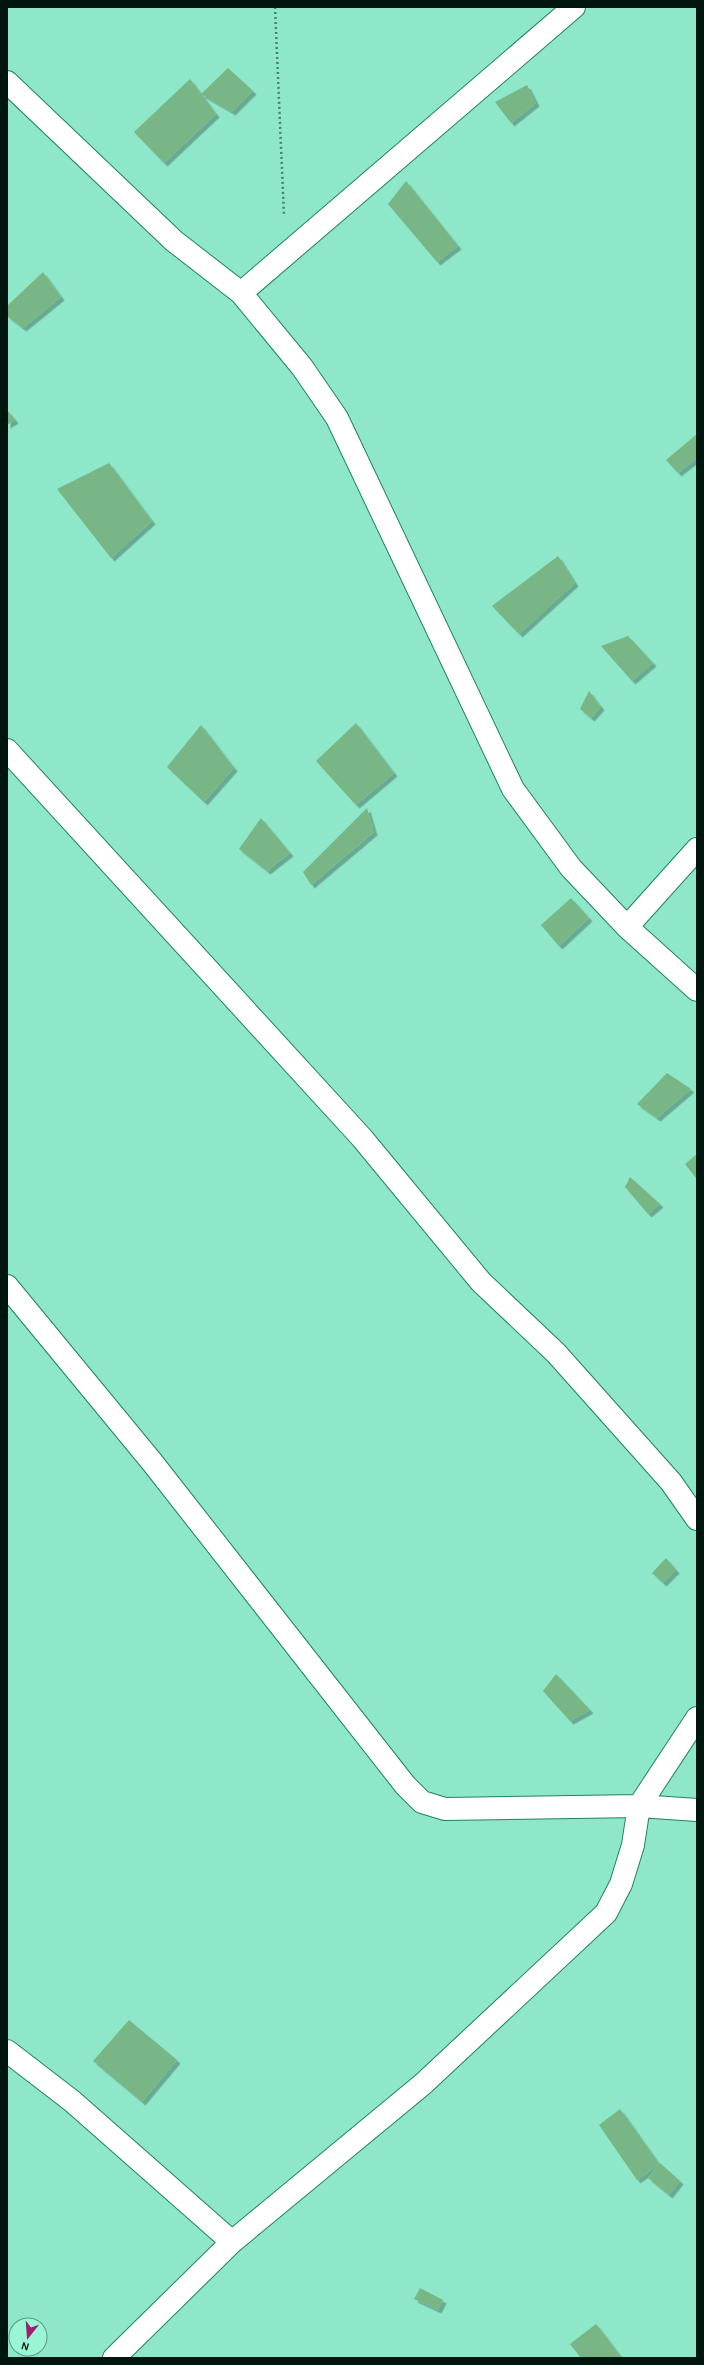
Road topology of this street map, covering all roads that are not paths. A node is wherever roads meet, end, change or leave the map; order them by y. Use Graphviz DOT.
graph roads {
  1 [pos="574,7"];
  2 [pos="7,82"];
  3 [pos="241,293"];
  4 [pos="7,750"];
  5 [pos="697,849"];
  6 [pos="627,927"];
  7 [pos="697,990"];
  8 [pos="7,1286"];
  9 [pos="697,1519"];
  10 [pos="697,1718"];
  11 [pos="640,1806"];
  12 [pos="697,1810"];
  13 [pos="7,2051"];
  14 [pos="232,2242"];
  15 [pos="114,2358"];
  1 -- 3 [label="street"];
  2 -- 3 [label="street"];
  3 -- 6 [label="street"];
  4 -- 9 [label="street"];
  5 -- 6 [label="street"];
  6 -- 7 [label="street"];
  8 -- 11 [label="street"];
  10 -- 11 [label="street"];
  11 -- 12 [label="street"];
  11 -- 14 [label="street"];
  13 -- 14 [label="street"];
  14 -- 15 [label="street"];
}
